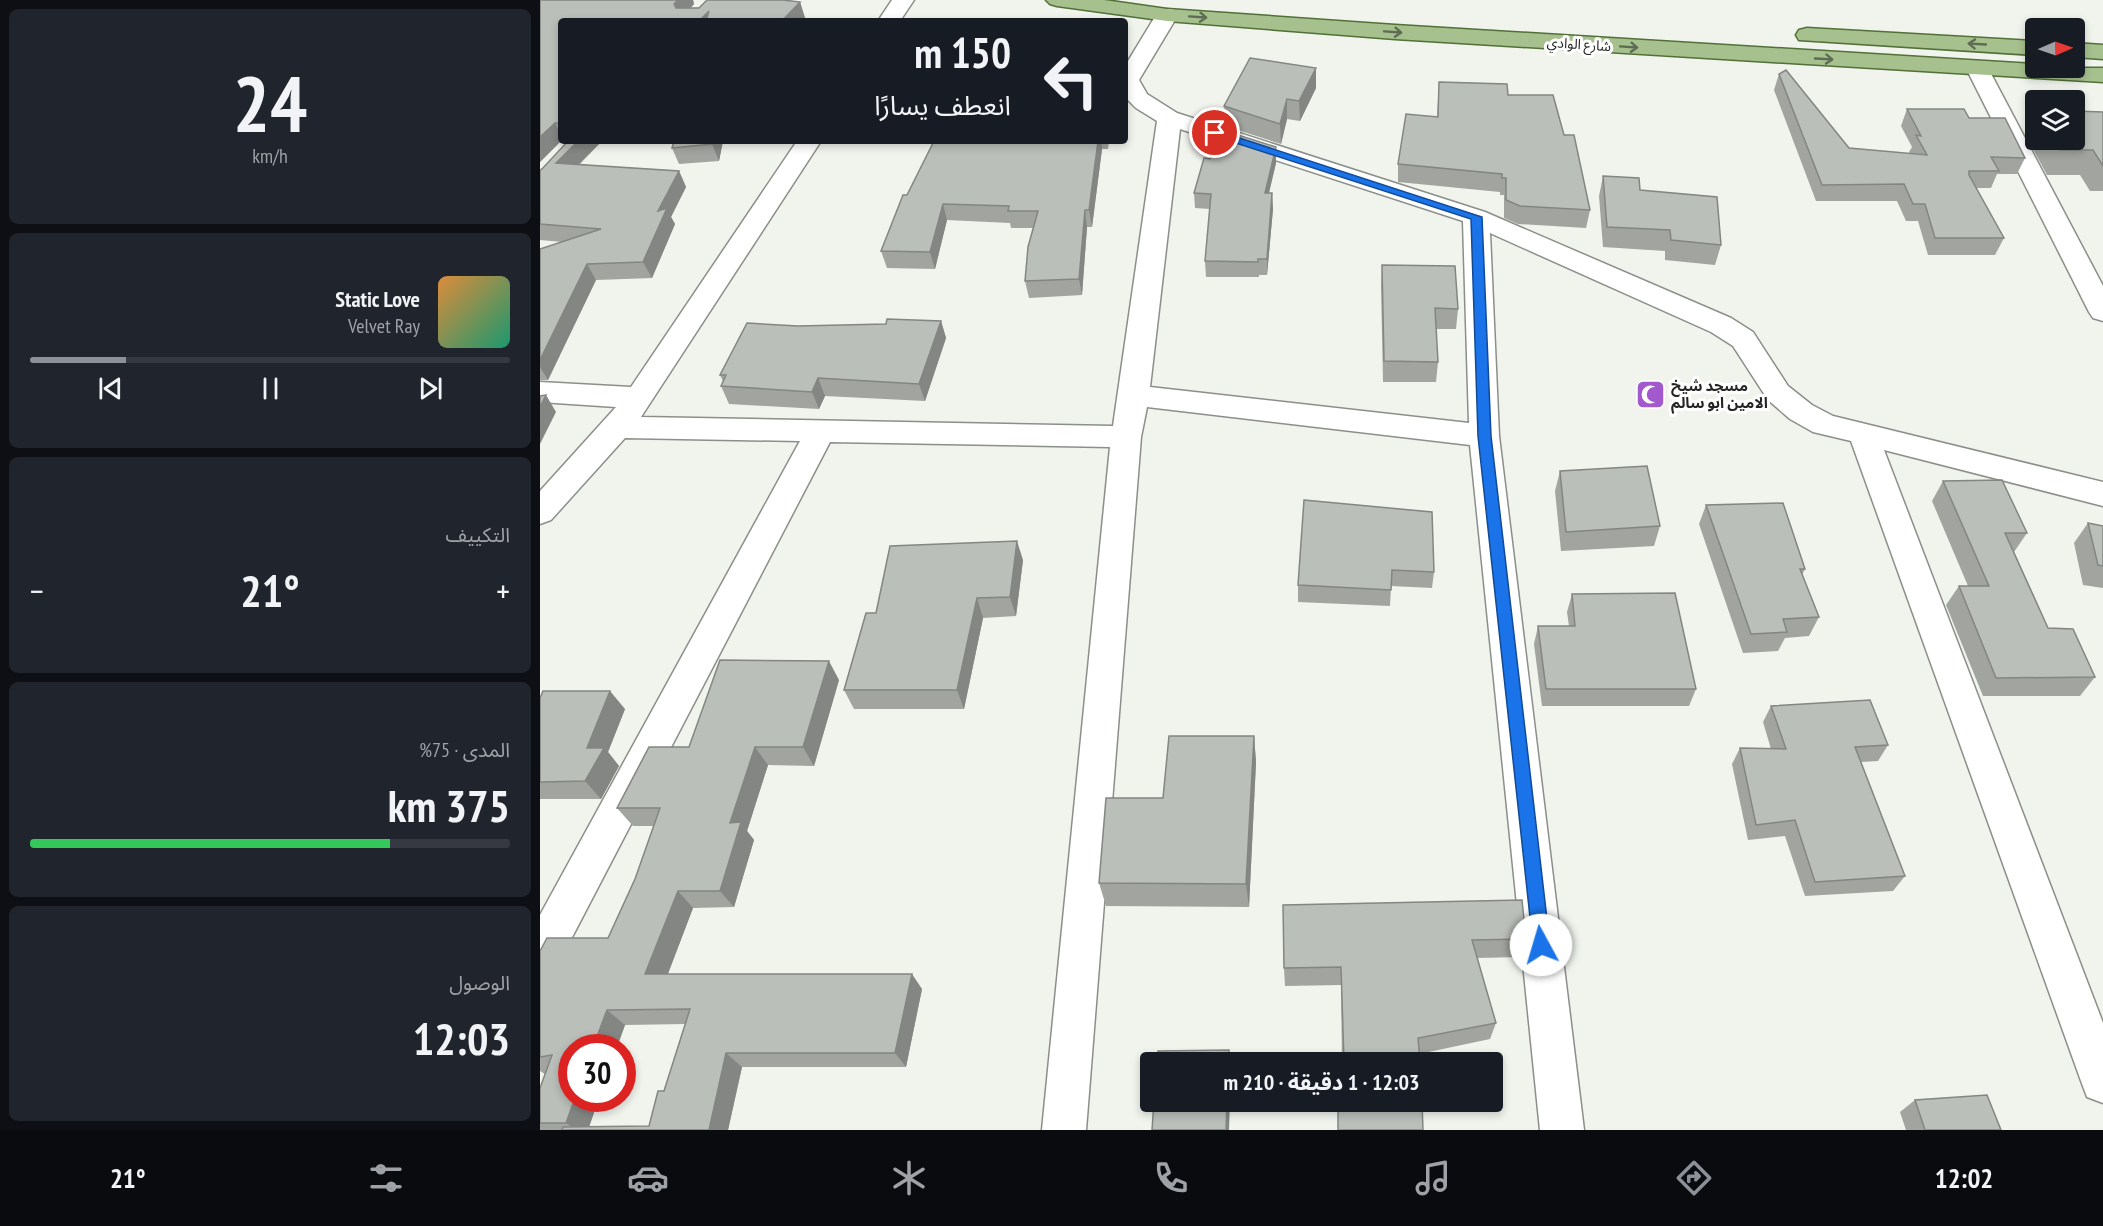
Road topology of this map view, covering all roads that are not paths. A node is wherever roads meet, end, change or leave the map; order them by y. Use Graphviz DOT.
graph roads {
  1 [pos="903,0"];
  2 [pos="1057,0"];
  3 [pos="1167,15"];
  4 [pos="891,18"];
  5 [pos="1788,34"];
  6 [pos="2025,47"];
  7 [pos="2085,51"];
  8 [pos="2103,52"];
  9 [pos="1977,68"];
  10 [pos="2103,75"];
  11 [pos="1169,118"];
  12 [pos="808,144"];
  13 [pos="1476,217"];
  14 [pos="2103,312"];
  15 [pos="540,392"];
  16 [pos="1134,395"];
  17 [pos="639,398"];
  18 [pos="617,427"];
  19 [pos="821,430"];
  20 [pos="1484,436"];
  21 [pos="1864,436"];
  22 [pos="1126,437"];
  23 [pos="2103,494"];
  24 [pos="540,512"];
  25 [pos="540,956"];
  26 [pos="2103,1081"];
  27 [pos="1064,1130"];
  28 [pos="1562,1130"];
  1 -- 4 [label="street"];
  2 -- 3 [label="main road, شارع الوادي"];
  3 -- 9 [label="main road, شارع الوادي, one-way"];
  3 -- 11 [label="street"];
  6 -- 5 [label="main road, one-way"];
  7 -- 8 [label="main road"];
  9 -- 10 [label="main road, شارع الوادي"];
  9 -- 14 [label="street"];
  11 -- 13 [label="street"];
  11 -- 16 [label="street"];
  12 -- 17 [label="street"];
  13 -- 20 [label="street"];
  13 -- 21 [label="street"];
  15 -- 17 [label="street"];
  16 -- 20 [label="street"];
  16 -- 22 [label="street"];
  17 -- 18 [label="street"];
  18 -- 19 [label="street"];
  18 -- 24 [label="street"];
  19 -- 22 [label="street"];
  19 -- 25 [label="street"];
  20 -- 28 [label="street"];
  21 -- 23 [label="street"];
  21 -- 26 [label="street"];
  22 -- 27 [label="street"];
}
